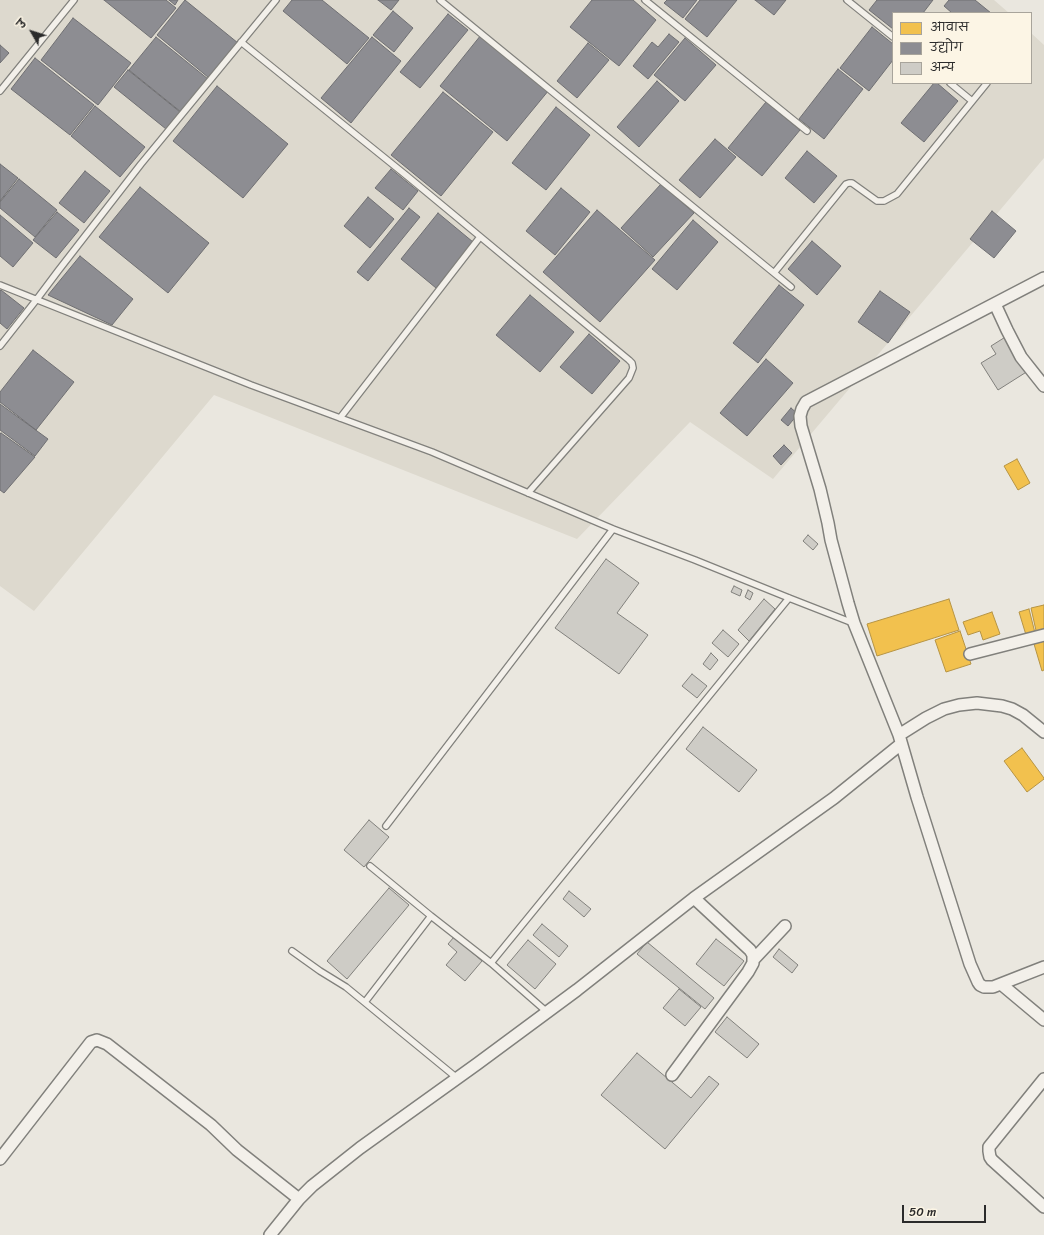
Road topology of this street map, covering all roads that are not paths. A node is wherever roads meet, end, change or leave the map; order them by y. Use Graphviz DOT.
graph roads {
  1 [pos="74,0"];
  2 [pos="276,0"];
  3 [pos="440,0"];
  4 [pos="645,0"];
  5 [pos="847,0"];
  6 [pos="892,36"];
  7 [pos="241,42"];
  8 [pos="951,84"];
  9 [pos="986,84"];
  10 [pos="0,91"];
  11 [pos="972,101"];
  12 [pos="807,131"];
  13 [pos="480,237"];
  14 [pos="774,273"];
  15 [pos="1044,278"];
  16 [pos="0,285"];
  17 [pos="791,287"];
  18 [pos="38,299"];
  19 [pos="995,304"];
  20 [pos="0,346"];
  21 [pos="1044,386"];
  22 [pos="340,418"];
  23 [pos="528,493"];
  24 [pos="613,529"];
  25 [pos="789,598"];
  26 [pos="854,623"];
  27 [pos="1044,635"];
  28 [pos="970,654"];
  29 [pos="1044,732"];
  30 [pos="900,740"];
  31 [pos="386,826"];
  32 [pos="370,866"];
  33 [pos="694,898"];
  34 [pos="431,916"];
  35 [pos="785,926"];
  36 [pos="292,951"];
  37 [pos="754,959"];
  38 [pos="491,963"];
  39 [pos="1044,967"];
  40 [pos="1001,984"];
  41 [pos="365,1002"];
  42 [pos="547,1012"];
  43 [pos="1044,1020"];
  44 [pos="672,1075"];
  45 [pos="458,1078"];
  46 [pos="1044,1079"];
  47 [pos="0,1159"];
  48 [pos="299,1200"];
  49 [pos="1044,1207"];
  50 [pos="270,1235"];
  1 -- 10 [label="lane"];
  2 -- 7 [label="lane"];
  3 -- 14 [label="lane"];
  4 -- 12 [label="lane"];
  5 -- 6 [label="lane"];
  7 -- 13 [label="lane"];
  7 -- 18 [label="lane"];
  8 -- 11 [label="lane"];
  9 -- 11 [label="lane"];
  11 -- 14 [label="lane"];
  13 -- 22 [label="lane"];
  13 -- 23 [label="lane"];
  14 -- 17 [label="lane"];
  15 -- 19 [label="street"];
  16 -- 18 [label="lane"];
  18 -- 20 [label="lane"];
  18 -- 22 [label="lane"];
  19 -- 21 [label="street"];
  19 -- 26 [label="street"];
  22 -- 23 [label="lane"];
  23 -- 24 [label="lane"];
  24 -- 25 [label="lane"];
  24 -- 31 [label="lane"];
  25 -- 26 [label="lane"];
  25 -- 38 [label="lane"];
  26 -- 30 [label="street"];
  27 -- 28 [label="street"];
  29 -- 30 [label="street"];
  30 -- 33 [label="street"];
  30 -- 40 [label="street"];
  32 -- 34 [label="lane"];
  33 -- 37 [label="street"];
  33 -- 42 [label="street"];
  34 -- 38 [label="lane"];
  34 -- 41 [label="lane"];
  35 -- 37 [label="street"];
  36 -- 41 [label="lane"];
  37 -- 44 [label="street"];
  38 -- 42 [label="lane"];
  39 -- 40 [label="street"];
  40 -- 43 [label="street"];
  41 -- 45 [label="lane"];
  42 -- 45 [label="street"];
  45 -- 48 [label="street"];
  46 -- 49 [label="street"];
  47 -- 48 [label="street"];
  48 -- 50 [label="street"];
}
